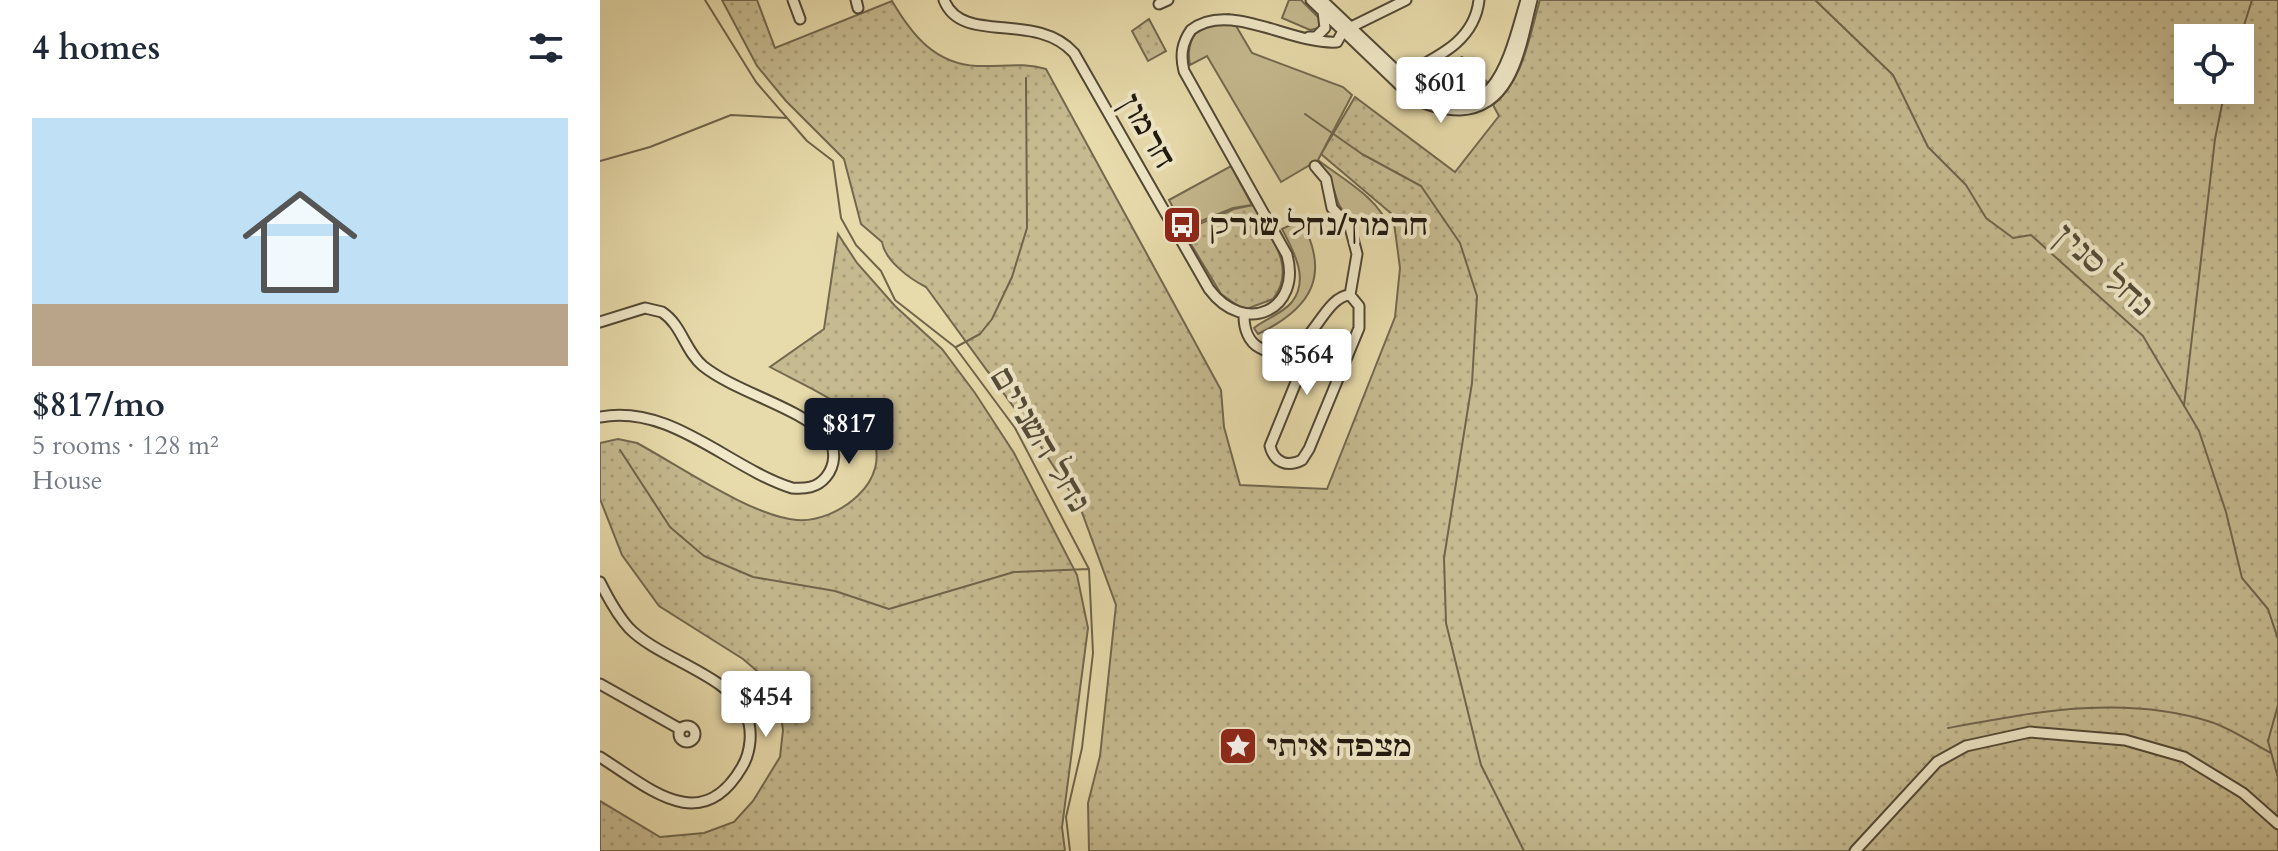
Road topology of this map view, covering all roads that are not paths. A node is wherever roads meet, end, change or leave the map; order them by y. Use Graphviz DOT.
graph roads {
  1 [pos="793,0"];
  2 [pos="944,0"];
  3 [pos="1311,0"];
  4 [pos="1322,0"];
  5 [pos="1406,0"];
  6 [pos="1479,0"];
  7 [pos="1526,0"];
  8 [pos="1532,0"];
  9 [pos="1323,12"];
  10 [pos="800,19"];
  11 [pos="1346,29"];
  12 [pos="1308,37"];
  13 [pos="1397,78"];
  14 [pos="1315,166"];
  15 [pos="1350,295"];
  16 [pos="1244,316"];
  17 [pos="600,322"];
  18 [pos="1297,346"];
  19 [pos="600,417"];
  20 [pos="600,582"];
  21 [pos="600,684"];
  22 [pos="680,729"];
  23 [pos="600,757"];
  24 [pos="2278,824"];
  25 [pos="1855,851"];
  1 -- 10 [label="street"];
  2 -- 16 [label="street, חרמון"];
  3 -- 9 [label="street"];
  4 -- 11 [label="street"];
  5 -- 11 [label="street"];
  6 -- 13 [label="street"];
  7 -- 13 [label="street"];
  8 -- 13 [label="street"];
  9 -- 11 [label="street"];
  9 -- 12 [label="street"];
  11 -- 12 [label="street, חרמון"];
  11 -- 13 [label="street"];
  12 -- 16 [label="street, חרמון"];
  14 -- 15 [label="street"];
  15 -- 18 [label="street"];
  15 -- 18 [label="street"];
  16 -- 18 [label="street"];
  17 -- 19 [label="street"];
  20 -- 23 [label="street"];
  21 -- 22 [label="street"];
  24 -- 25 [label="street"];
}
